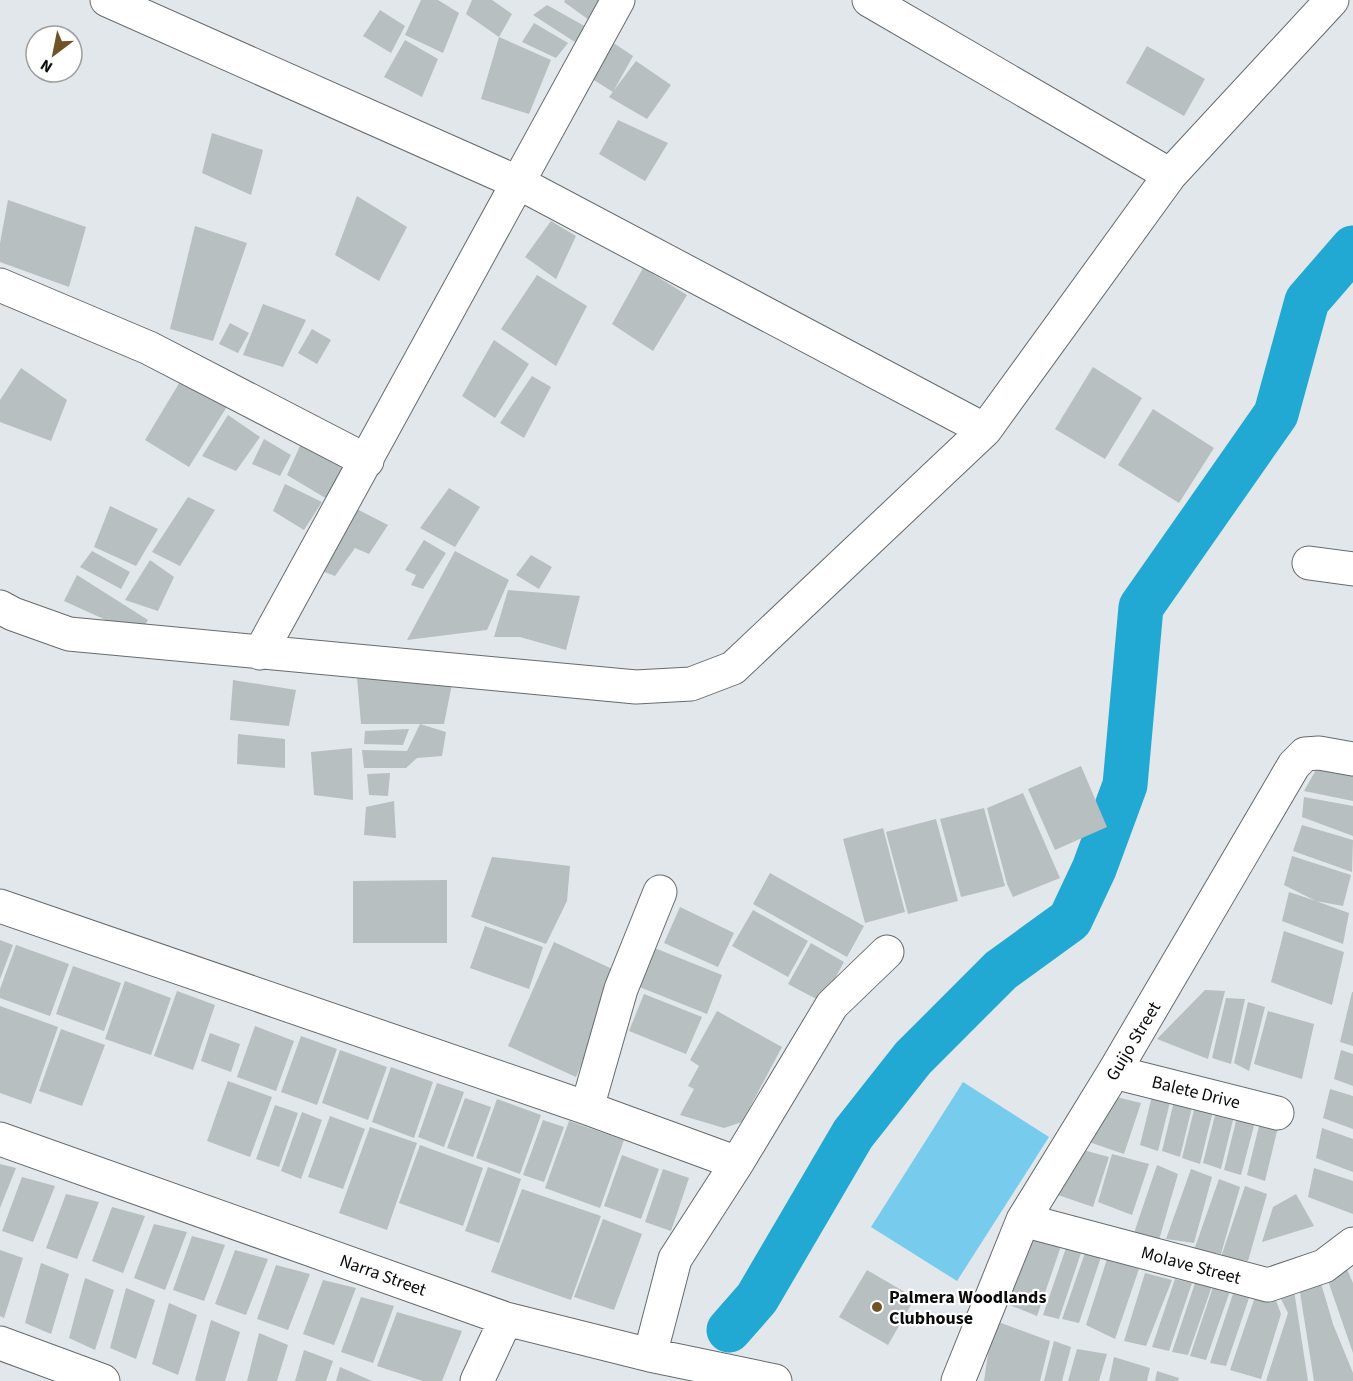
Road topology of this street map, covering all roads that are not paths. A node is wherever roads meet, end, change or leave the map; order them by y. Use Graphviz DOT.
graph roads {
  1 [pos="107,0"];
  2 [pos="618,0"];
  3 [pos="869,0"];
  4 [pos="1332,0"];
  5 [pos="1170,175"];
  6 [pos="519,183"];
  7 [pos="0,285"];
  8 [pos="985,430"];
  9 [pos="367,461"];
  10 [pos="1309,563"];
  11 [pos="1353,569"];
  12 [pos="0,608"];
  13 [pos="260,653"];
  14 [pos="1353,759"];
  15 [pos="660,892"];
  16 [pos="0,906"];
  17 [pos="887,952"];
  18 [pos="1114,1072"];
  19 [pos="586,1108"];
  20 [pos="1277,1113"];
  21 [pos="0,1139"];
  22 [pos="737,1163"];
  23 [pos="1023,1220"];
  24 [pos="1353,1244"];
  25 [pos="506,1319"];
  26 [pos="1,1347"];
  27 [pos="650,1355"];
  28 [pos="103,1381"];
  29 [pos="477,1381"];
  30 [pos="775,1381"];
  31 [pos="958,1381"];
  1 -- 6 [label="street"];
  2 -- 6 [label="street"];
  3 -- 5 [label="street"];
  4 -- 5 [label="street"];
  5 -- 8 [label="street"];
  6 -- 8 [label="street"];
  6 -- 9 [label="street"];
  7 -- 9 [label="street"];
  8 -- 13 [label="street"];
  9 -- 13 [label="street"];
  10 -- 11 [label="street"];
  12 -- 13 [label="street"];
  14 -- 18 [label="street, Guijo Street"];
  15 -- 19 [label="street"];
  16 -- 19 [label="street"];
  17 -- 22 [label="street"];
  18 -- 20 [label="street, Balete Drive"];
  18 -- 23 [label="street, Guijo Street"];
  19 -- 22 [label="street"];
  21 -- 25 [label="street, Narra Street"];
  22 -- 27 [label="street"];
  23 -- 24 [label="street, Molave Street"];
  23 -- 31 [label="street, Guijo Street"];
  25 -- 27 [label="street, Narra Street"];
  25 -- 29 [label="street"];
  26 -- 28 [label="street"];
  27 -- 30 [label="street, Narra Street"];
}
